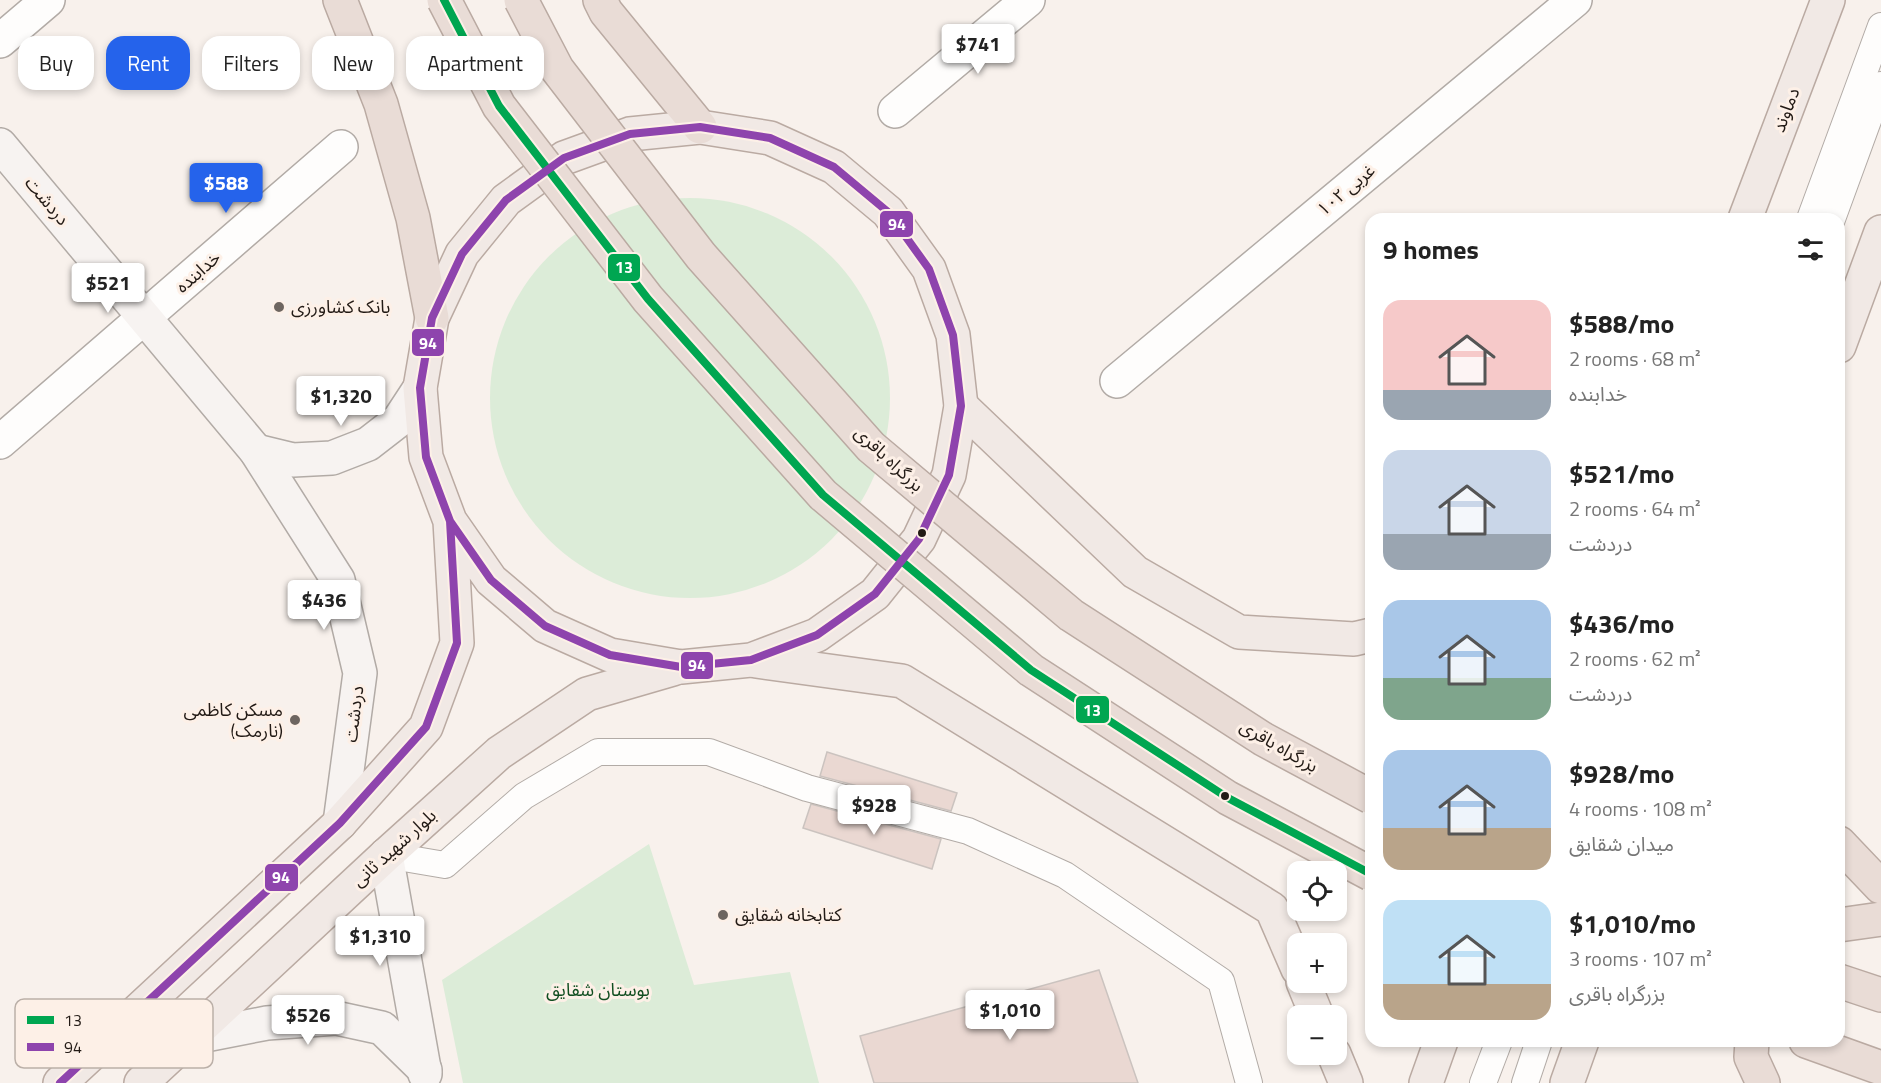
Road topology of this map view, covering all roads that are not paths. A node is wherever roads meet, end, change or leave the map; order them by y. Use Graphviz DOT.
graph roads {
  1 [pos="48,0"];
  2 [pos="340,0"];
  3 [pos="444,0"];
  4 [pos="520,0"];
  5 [pos="600,0"];
  6 [pos="1028,0"];
  7 [pos="1575,0"];
  8 [pos="1828,0"];
  9 [pos="1881,26"];
  10 [pos="0,41"];
  11 [pos="1881,85"];
  12 [pos="895,111"];
  13 [pos="700,127"];
  14 [pos="0,146"];
  15 [pos="341,147"];
  16 [pos="1747,213"];
  17 [pos="1812,213"];
  18 [pos="1834,213"];
  19 [pos="1881,232"];
  20 [pos="145,318"];
  21 [pos="432,318"];
  22 [pos="1845,330"];
  23 [pos="1117,381"];
  24 [pos="420,388"];
  25 [pos="960,405"];
  26 [pos="0,442"];
  27 [pos="255,451"];
  28 [pos="450,521"];
  29 [pos="1365,636"];
  30 [pos="751,660"];
  31 [pos="681,667"];
  32 [pos="1365,793"];
  33 [pos="340,823"];
  34 [pos="1845,849"];
  35 [pos="386,855"];
  36 [pos="1365,871"];
  37 [pos="1881,887"];
  38 [pos="1881,919"];
  39 [pos="1845,924"];
  40 [pos="1287,944"];
  41 [pos="1845,983"];
  42 [pos="1881,996"];
  43 [pos="150,999"];
  44 [pos="213,1017"];
  45 [pos="213,1034"];
  46 [pos="1439,1047"];
  47 [pos="1497,1047"];
  48 [pos="1537,1047"];
  49 [pos="1580,1047"];
  50 [pos="1752,1047"];
  51 [pos="1823,1047"];
  52 [pos="1339,1065"];
  53 [pos="1875,1066"];
  54 [pos="76,1068"];
  55 [pos="157,1068"];
  56 [pos="426,1077"];
  57 [pos="60,1083"];
  58 [pos="141,1083"];
  59 [pos="1249,1083"];
  60 [pos="1346,1083"];
  61 [pos="1426,1083"];
  62 [pos="1483,1083"];
  63 [pos="1525,1083"];
  64 [pos="1567,1083"];
  65 [pos="1763,1083"];
  1 -- 10 [label="street"];
  2 -- 21 [label="highway"];
  3 -- 36 [label="highway, bridge"];
  4 -- 32 [label="highway, بزرگراه باقری, bridge"];
  5 -- 13 [label="highway"];
  6 -- 12 [label="street"];
  7 -- 23 [label="street, ۱۰۲ غربی"];
  8 -- 16 [label="main road, دماوند"];
  9 -- 17 [label="lane"];
  11 -- 18 [label="lane"];
  13 -- 21 [label="main road"];
  13 -- 25 [label="main road"];
  14 -- 20 [label="main road, دردشت"];
  15 -- 20 [label="street, خدابنده"];
  19 -- 22 [label="main road"];
  20 -- 26 [label="street, خدابنده"];
  20 -- 27 [label="main road, دردشت"];
  21 -- 24 [label="main road"];
  24 -- 27 [label="main road"];
  24 -- 28 [label="main road"];
  25 -- 29 [label="main road"];
  25 -- 30 [label="main road"];
  27 -- 33 [label="main road, دردشت"];
  28 -- 31 [label="main road"];
  28 -- 33 [label="main road"];
  30 -- 31 [label="main road"];
  30 -- 40 [label="main road"];
  31 -- 35 [label="main road, بلوار شهید ثانی"];
  33 -- 43 [label="main road"];
  34 -- 37 [label="highway"];
  35 -- 44 [label="main road, بلوار شهید ثانی"];
  35 -- 56 [label="main road"];
  35 -- 59 [label="lane"];
  38 -- 39 [label="highway"];
  41 -- 42 [label="highway"];
  45 -- 56 [label="main road"];
  46 -- 61 [label="main road"];
  47 -- 62 [label="lane"];
  48 -- 63 [label="lane"];
  49 -- 64 [label="main road"];
  50 -- 65 [label="highway"];
  51 -- 53 [label="highway"];
  52 -- 60 [label="main road"];
  54 -- 57 [label="main road"];
  55 -- 58 [label="main road, بلوار شهید ثانی"];
}
